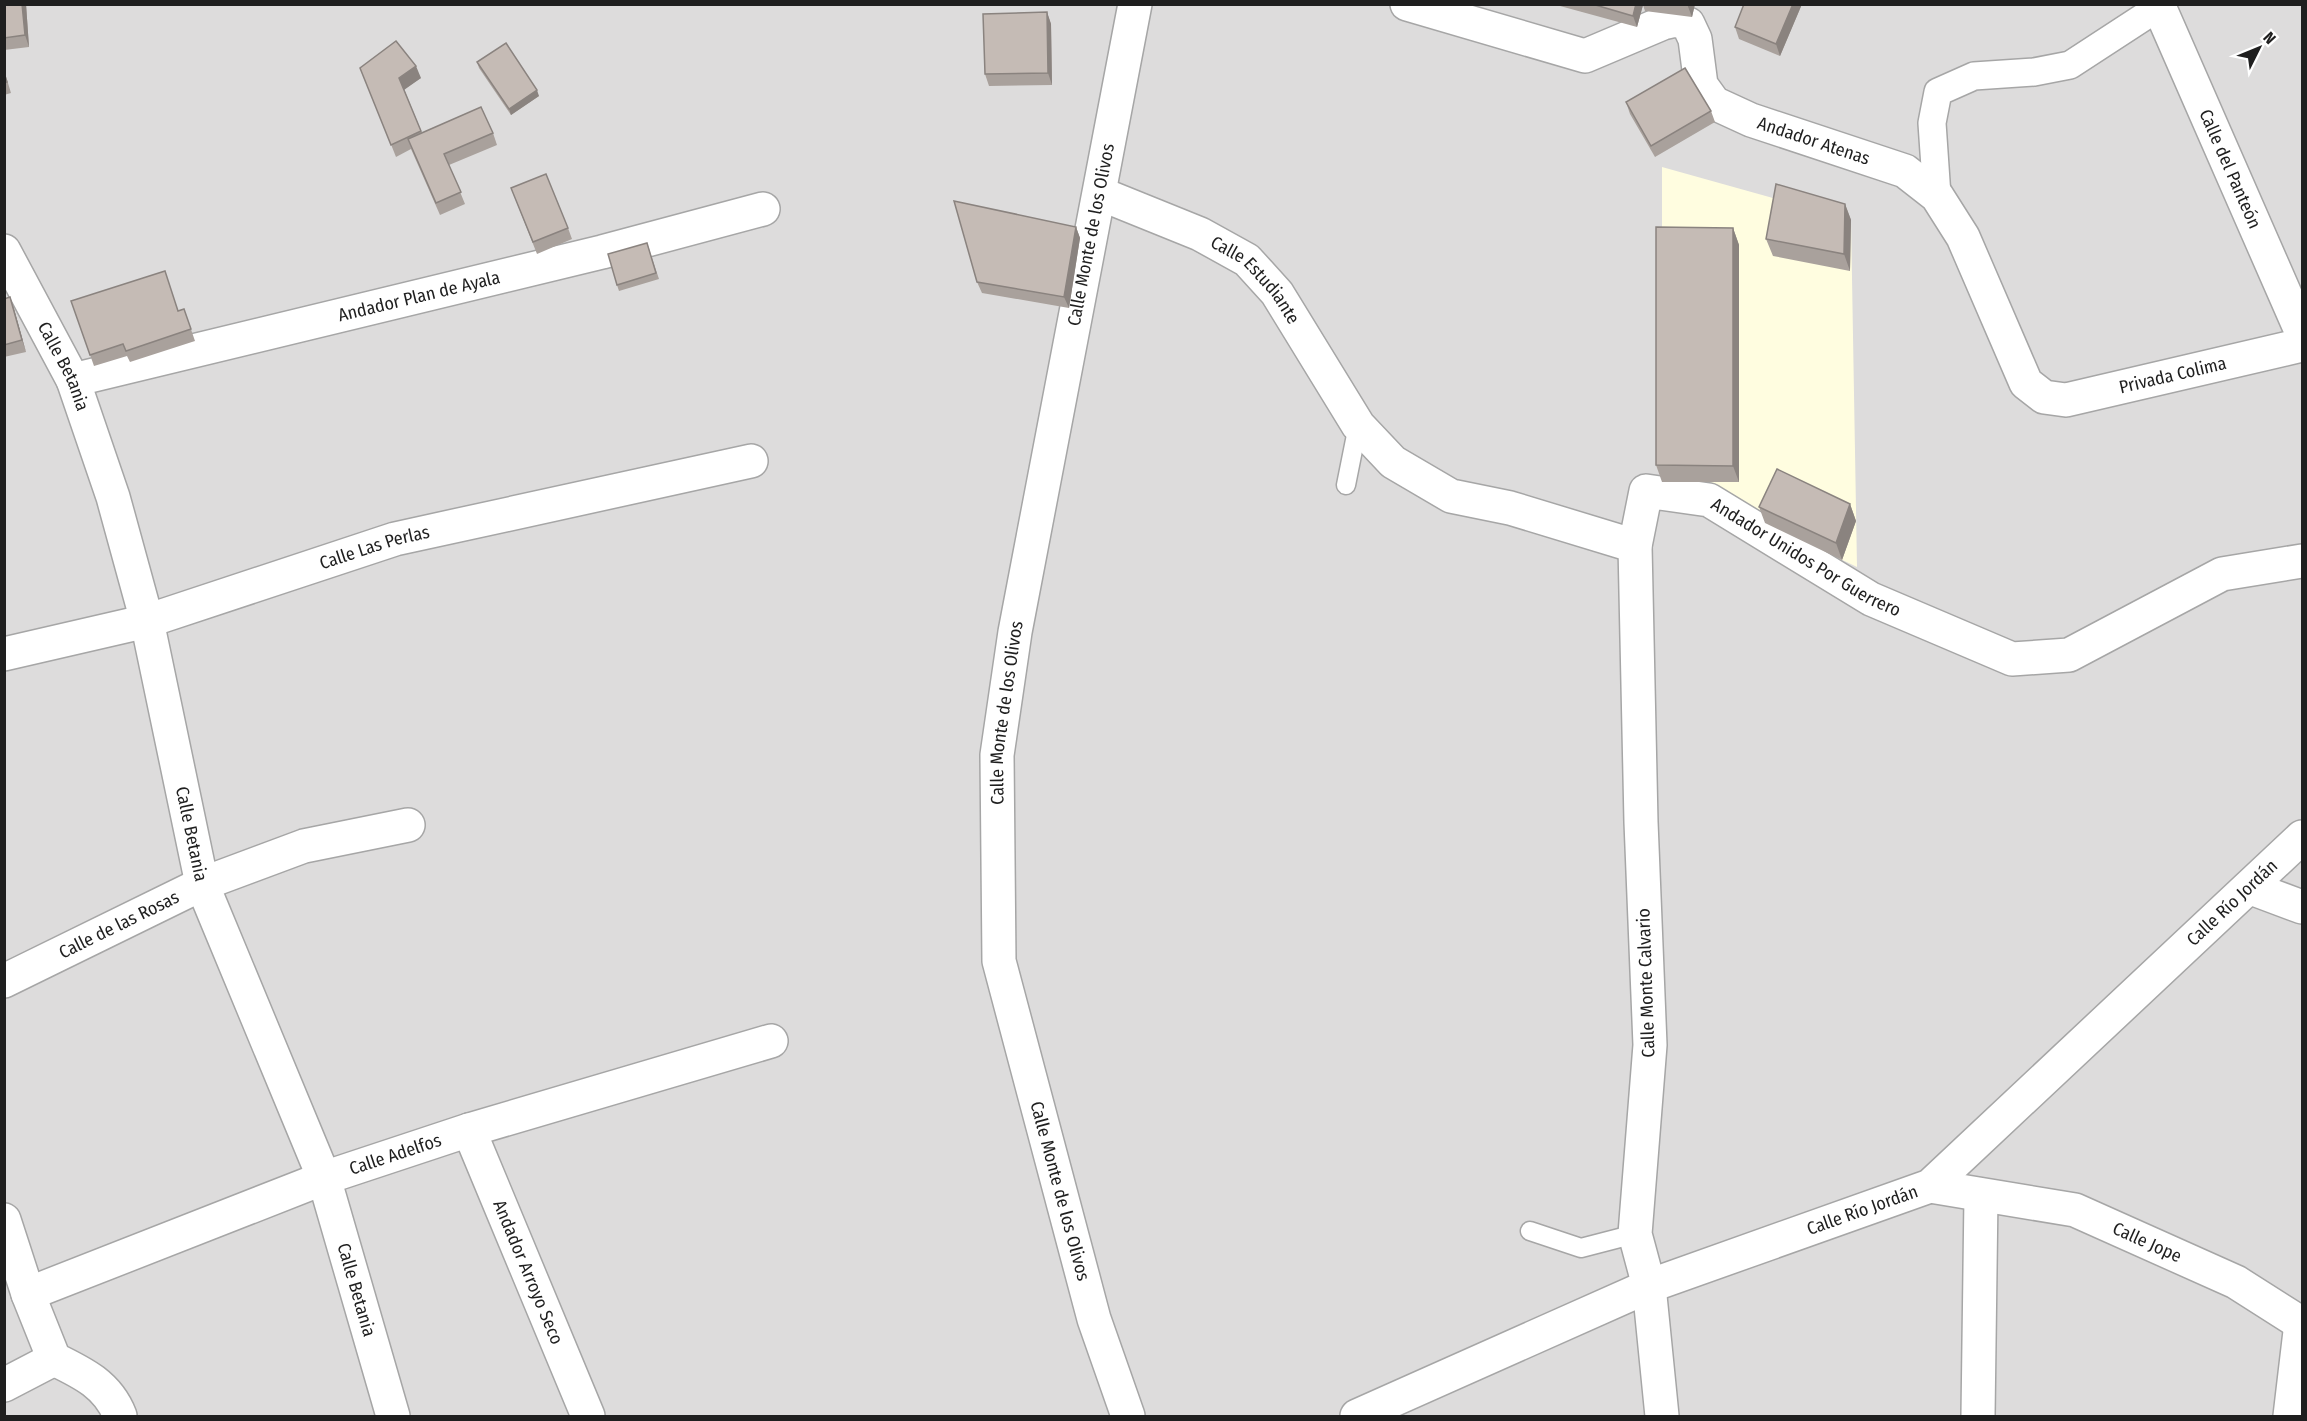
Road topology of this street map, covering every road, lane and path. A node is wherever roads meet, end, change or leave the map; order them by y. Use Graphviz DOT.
graph roads {
  1 [pos="1135,4"];
  2 [pos="1407,4"];
  3 [pos="2160,5"];
  4 [pos="1101,194"];
  5 [pos="1937,196"];
  6 [pos="763,209"];
  7 [pos="4,251"];
  8 [pos="2302,333"];
  9 [pos="2302,345"];
  10 [pos="73,380"];
  11 [pos="1358,425"];
  12 [pos="751,461"];
  13 [pos="1346,484"];
  14 [pos="1635,546"];
  15 [pos="2302,561"];
  16 [pos="147,621"];
  17 [pos="4,654"];
  18 [pos="408,825"];
  19 [pos="2302,837"];
  20 [pos="202,884"];
  21 [pos="2251,888"];
  22 [pos="2302,907"];
  23 [pos="4,981"];
  24 [pos="771,1041"];
  25 [pos="469,1130"];
  26 [pos="324,1178"];
  27 [pos="1930,1186"];
  28 [pos="1981,1196"];
  29 [pos="4,1220"];
  30 [pos="1530,1231"];
  31 [pos="1635,1234"];
  32 [pos="1649,1286"];
  33 [pos="28,1294"];
  34 [pos="2302,1323"];
  35 [pos="54,1359"];
  36 [pos="4,1385"];
  37 [pos="120,1416"];
  38 [pos="393,1416"];
  39 [pos="588,1416"];
  40 [pos="1128,1416"];
  41 [pos="1357,1416"];
  42 [pos="1662,1416"];
  43 [pos="1978,1416"];
  44 [pos="2290,1416"];
  1 -- 4 [label="street, Calle Monte de los Olivos"];
  2 -- 5 [label="street, Andador Atenas"];
  3 -- 5 [label="street"];
  3 -- 8 [label="street, Calle del Panteón"];
  4 -- 11 [label="street, Calle Estudiante"];
  4 -- 40 [label="street, Calle Monte de los Olivos"];
  5 -- 9 [label="street, Privada Colima"];
  6 -- 10 [label="street, Andador Plan de Ayala"];
  7 -- 10 [label="street, Calle Betania"];
  10 -- 16 [label="street, Calle Betania"];
  11 -- 13 [label="lane"];
  11 -- 14 [label="street"];
  12 -- 16 [label="street, Calle Las Perlas"];
  14 -- 15 [label="street, Andador Unidos Por Guerrero"];
  14 -- 31 [label="street, Calle Monte Calvario"];
  16 -- 17 [label="street, Calle Las Perlas"];
  16 -- 20 [label="street, Calle Betania"];
  18 -- 20 [label="street, Calle de las Rosas"];
  19 -- 21 [label="street, Calle Río Jordán"];
  20 -- 23 [label="street, Calle de las Rosas"];
  20 -- 26 [label="street, Calle Betania"];
  21 -- 22 [label="street"];
  21 -- 27 [label="street, Calle Río Jordán"];
  24 -- 25 [label="street, Calle Adelfos"];
  25 -- 26 [label="street, Calle Adelfos"];
  25 -- 39 [label="street, Andador Arroyo Seco"];
  26 -- 33 [label="street, Calle Adelfos"];
  26 -- 38 [label="street, Calle Betania"];
  27 -- 28 [label="street, Calle Jope"];
  27 -- 32 [label="street, Calle Río Jordán"];
  28 -- 34 [label="street, Calle Jope"];
  28 -- 43 [label="street"];
  29 -- 33 [label="street"];
  30 -- 31 [label="lane"];
  31 -- 32 [label="street, Calle Monte Calvario"];
  32 -- 41 [label="street, Calle Río Jordán"];
  32 -- 42 [label="street, Calle Monte Calvario"];
  33 -- 35 [label="street"];
  34 -- 44 [label="street"];
  35 -- 36 [label="street"];
  35 -- 37 [label="street"];
}
